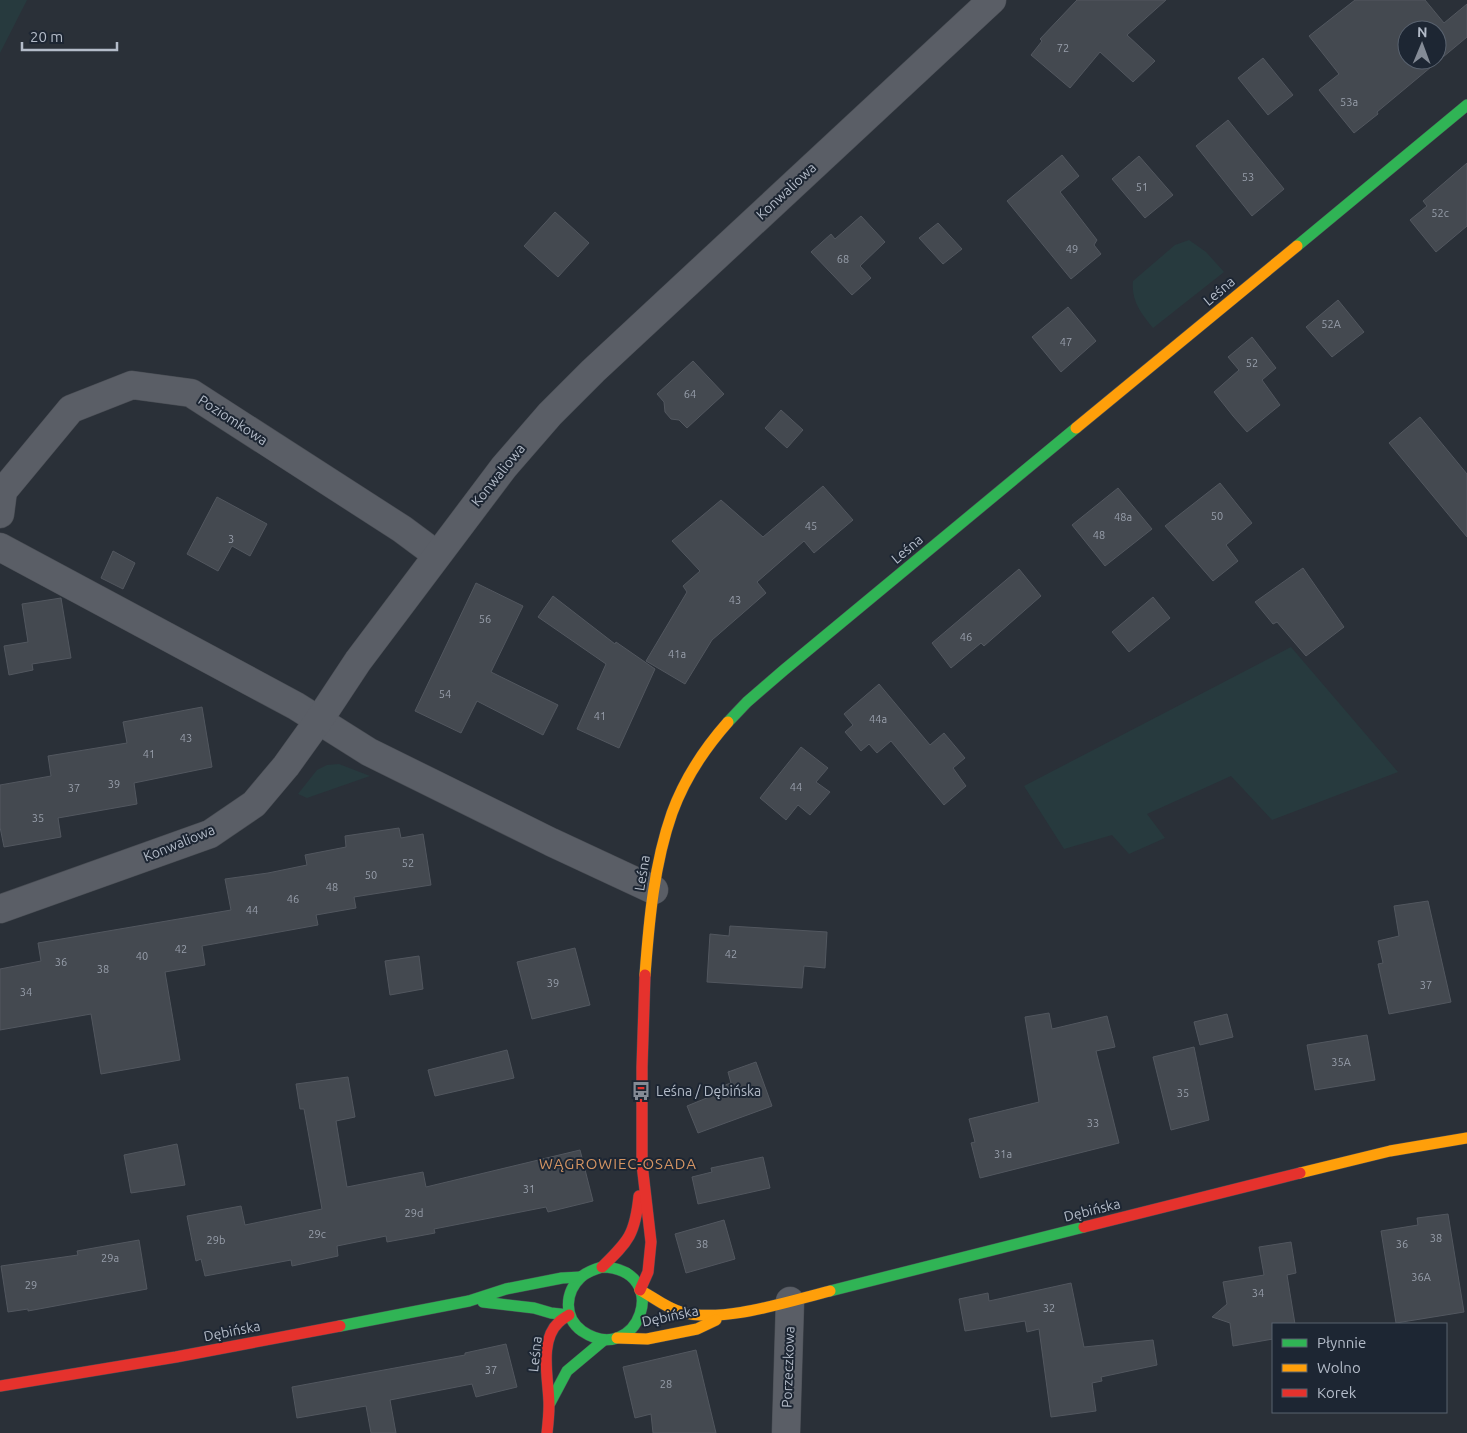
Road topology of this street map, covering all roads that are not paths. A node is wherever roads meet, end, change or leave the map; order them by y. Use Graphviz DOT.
graph roads {
  1 [pos="992,0"];
  2 [pos="1467,105"];
  3 [pos="0,514"];
  4 [pos="0,547"];
  5 [pos="437,554"];
  6 [pos="320,720"];
  7 [pos="654,890"];
  8 [pos="0,909"];
  9 [pos="1467,1138"];
  10 [pos="642,1169"];
  11 [pos="602,1267"];
  12 [pos="581,1277"];
  13 [pos="640,1290"];
  14 [pos="469,1301"];
  15 [pos="790,1301"];
  16 [pos="569,1315"];
  17 [pos="726,1315"];
  18 [pos="618,1338"];
  19 [pos="604,1340"];
  20 [pos="0,1386"];
  21 [pos="550,1404"];
  22 [pos="547,1433"];
  23 [pos="786,1433"];
  1 -- 5 [label="street, Konwaliowa"];
  2 -- 7 [label="street, Leśna"];
  3 -- 5 [label="street, Poziomkowa"];
  4 -- 6 [label="street"];
  5 -- 6 [label="street, Konwaliowa"];
  6 -- 7 [label="street"];
  6 -- 8 [label="street, Konwaliowa"];
  7 -- 10 [label="street, Leśna"];
  9 -- 15 [label="street, Dębińska"];
  10 -- 11 [label="street, Leśna"];
  10 -- 13 [label="street, Leśna"];
  11 -- 12 [label="street"];
  11 -- 13 [label="street"];
  12 -- 14 [label="street, Dębińska"];
  12 -- 16 [label="street"];
  13 -- 17 [label="street, Dębińska"];
  13 -- 18 [label="street"];
  14 -- 16 [label="street, Dębińska"];
  14 -- 20 [label="street, Dębińska"];
  15 -- 17 [label="street, Dębińska"];
  15 -- 23 [label="street, Porzeczkowa"];
  16 -- 19 [label="street"];
  16 -- 21 [label="street, Leśna"];
  17 -- 18 [label="street, Dębińska"];
  18 -- 19 [label="street"];
  19 -- 21 [label="street, Leśna"];
  21 -- 22 [label="street, Leśna"];
}
